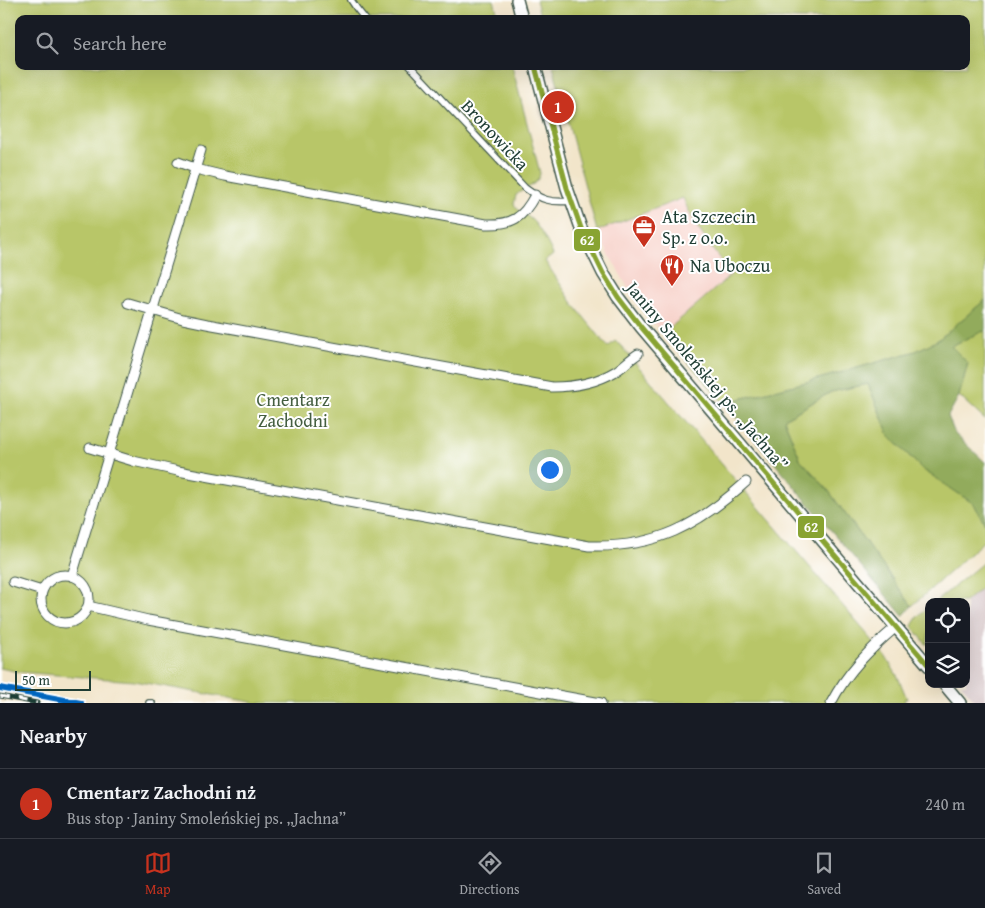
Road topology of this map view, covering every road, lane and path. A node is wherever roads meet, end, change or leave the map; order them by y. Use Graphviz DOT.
graph roads {
  1 [pos="351,0"];
  2 [pos="517,0"];
  3 [pos="361,15"];
  4 [pos="521,15"];
  5 [pos="414,70"];
  6 [pos="536,70"];
  7 [pos="201,150"];
  8 [pos="178,162"];
  9 [pos="196,169"];
  10 [pos="534,195"];
  11 [pos="571,201"];
  12 [pos="128,303"];
  13 [pos="153,310"];
  14 [pos="638,354"];
  15 [pos="90,448"];
  16 [pos="110,454"];
  17 [pos="746,482"];
  18 [pos="72,576"];
  19 [pos="13,582"];
  20 [pos="42,591"];
  21 [pos="88,606"];
  22 [pos="896,627"];
  23 [pos="925,661"];
  24 [pos="947,688"];
  25 [pos="601,703"];
  26 [pos="831,703"];
  27 [pos="960,703"];
  1 -- 3 [label="lane"];
  2 -- 4 [label="street"];
  5 -- 10 [label="lane, Bronowicka"];
  6 -- 11 [label="street, Janiny Smoleńskiej ps. „Jachna”"];
  7 -- 9 [label="street"];
  8 -- 9 [label="street"];
  9 -- 10 [label="street"];
  9 -- 13 [label="street"];
  10 -- 11 [label="lane, Bronowicka"];
  11 -- 22 [label="street, Janiny Smoleńskiej ps. „Jachna”"];
  12 -- 13 [label="street"];
  13 -- 14 [label="street"];
  13 -- 16 [label="street"];
  15 -- 16 [label="street"];
  16 -- 17 [label="street"];
  16 -- 18 [label="street"];
  18 -- 20 [label="street"];
  18 -- 21 [label="street"];
  19 -- 20 [label="street"];
  20 -- 21 [label="street"];
  21 -- 25 [label="street"];
  22 -- 23 [label="street, Janiny Smoleńskiej ps. „Jachna”"];
  22 -- 26 [label="street"];
  24 -- 27 [label="street"];
}
